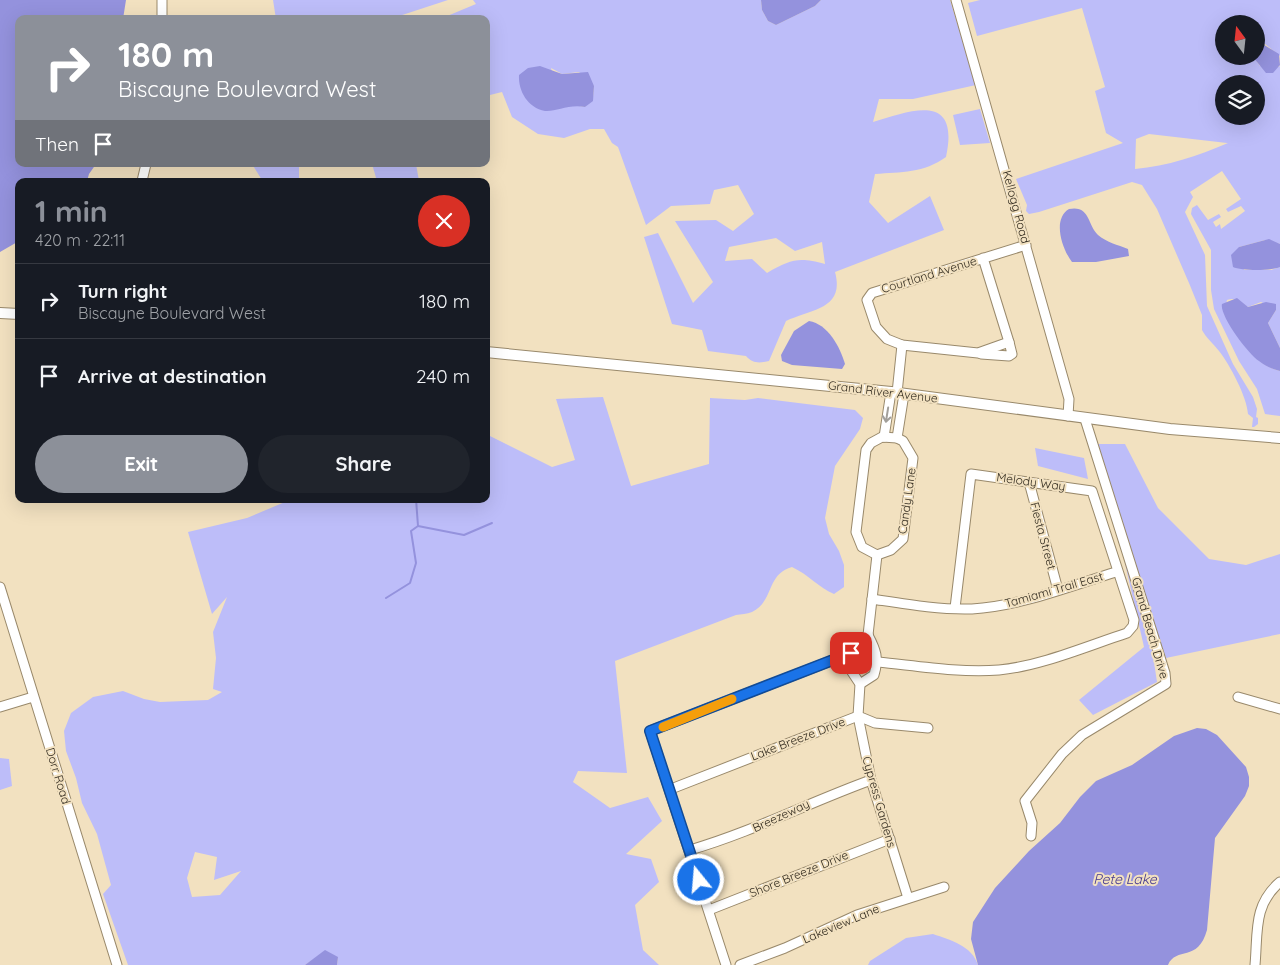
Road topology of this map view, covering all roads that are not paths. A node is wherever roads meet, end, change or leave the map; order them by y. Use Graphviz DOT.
graph roads {
  1 [pos="162,0"];
  2 [pos="956,0"];
  3 [pos="162,15"];
  4 [pos="1026,245"];
  5 [pos="983,258"];
  6 [pos="0,313"];
  7 [pos="15,314"];
  8 [pos="902,346"];
  9 [pos="490,352"];
  10 [pos="897,393"];
  11 [pos="1068,416"];
  12 [pos="1085,419"];
  13 [pos="884,437"];
  14 [pos="897,438"];
  15 [pos="1280,438"];
  16 [pos="1029,482"];
  17 [pos="877,554"];
  18 [pos="1116,572"];
  19 [pos="0,587"];
  20 [pos="1058,590"];
  21 [pos="872,599"];
  22 [pos="956,608"];
  23 [pos="868,635"];
  24 [pos="851,653"];
  25 [pos="878,662"];
  26 [pos="860,684"];
  27 [pos="33,697"];
  28 [pos="1238,697"];
  29 [pos="0,707"];
  30 [pos="1280,709"];
  31 [pos="858,716"];
  32 [pos="928,728"];
  33 [pos="871,780"];
  34 [pos="671,789"];
  35 [pos="1032,836"];
  36 [pos="890,839"];
  37 [pos="690,850"];
  38 [pos="1280,882"];
  39 [pos="944,886"];
  40 [pos="908,898"];
  41 [pos="708,910"];
  42 [pos="117,965"];
  43 [pos="726,965"];
  44 [pos="740,965"];
  45 [pos="1254,965"];
  1 -- 3 [label="street"];
  2 -- 4 [label="street, Kellogg Road"];
  4 -- 5 [label="street, Courtland Avenue"];
  4 -- 11 [label="street, Kellogg Road"];
  5 -- 8 [label="street, Courtland Avenue"];
  5 -- 8 [label="street, Courtland Avenue"];
  6 -- 7 [label="main road"];
  8 -- 10 [label="street"];
  9 -- 10 [label="main road, Grand River Avenue"];
  10 -- 11 [label="main road, Grand River Avenue"];
  10 -- 13 [label="street, one-way"];
  10 -- 14 [label="street"];
  11 -- 12 [label="main road, Grand River Avenue"];
  12 -- 15 [label="main road, Grand River Avenue"];
  12 -- 35 [label="street, Grand Beach Drive"];
  13 -- 14 [label="street"];
  13 -- 17 [label="street"];
  14 -- 17 [label="street, Candy Lane"];
  16 -- 18 [label="street, Melody Way"];
  16 -- 20 [label="street, Fiesta Street"];
  16 -- 22 [label="street, Melody Way"];
  17 -- 21 [label="street"];
  18 -- 20 [label="street, Tamiami Trail East"];
  18 -- 25 [label="street"];
  19 -- 27 [label="street, Dorr Road"];
  20 -- 22 [label="street, Tamiami Trail East"];
  21 -- 22 [label="street, Tamiami Trail East"];
  21 -- 23 [label="street"];
  23 -- 24 [label="street"];
  23 -- 25 [label="street"];
  24 -- 26 [label="street, Cypress Gardens"];
  24 -- 34 [label="street"];
  25 -- 26 [label="street"];
  26 -- 31 [label="street, Cypress Gardens"];
  27 -- 29 [label="street"];
  27 -- 42 [label="street, Dorr Road"];
  28 -- 30 [label="street"];
  31 -- 32 [label="street, Lake Breeze Drive"];
  31 -- 33 [label="street, Cypress Gardens"];
  31 -- 34 [label="street, Lake Breeze Drive"];
  33 -- 36 [label="street, Cypress Gardens"];
  33 -- 37 [label="street, Breezeway"];
  34 -- 37 [label="street"];
  36 -- 40 [label="street, Cypress Gardens"];
  36 -- 41 [label="street, Shore Breeze Drive"];
  37 -- 41 [label="street"];
  38 -- 45 [label="street"];
  39 -- 40 [label="street, Lakeview Lane"];
  40 -- 44 [label="street, Lakeview Lane"];
  41 -- 43 [label="street"];
}
